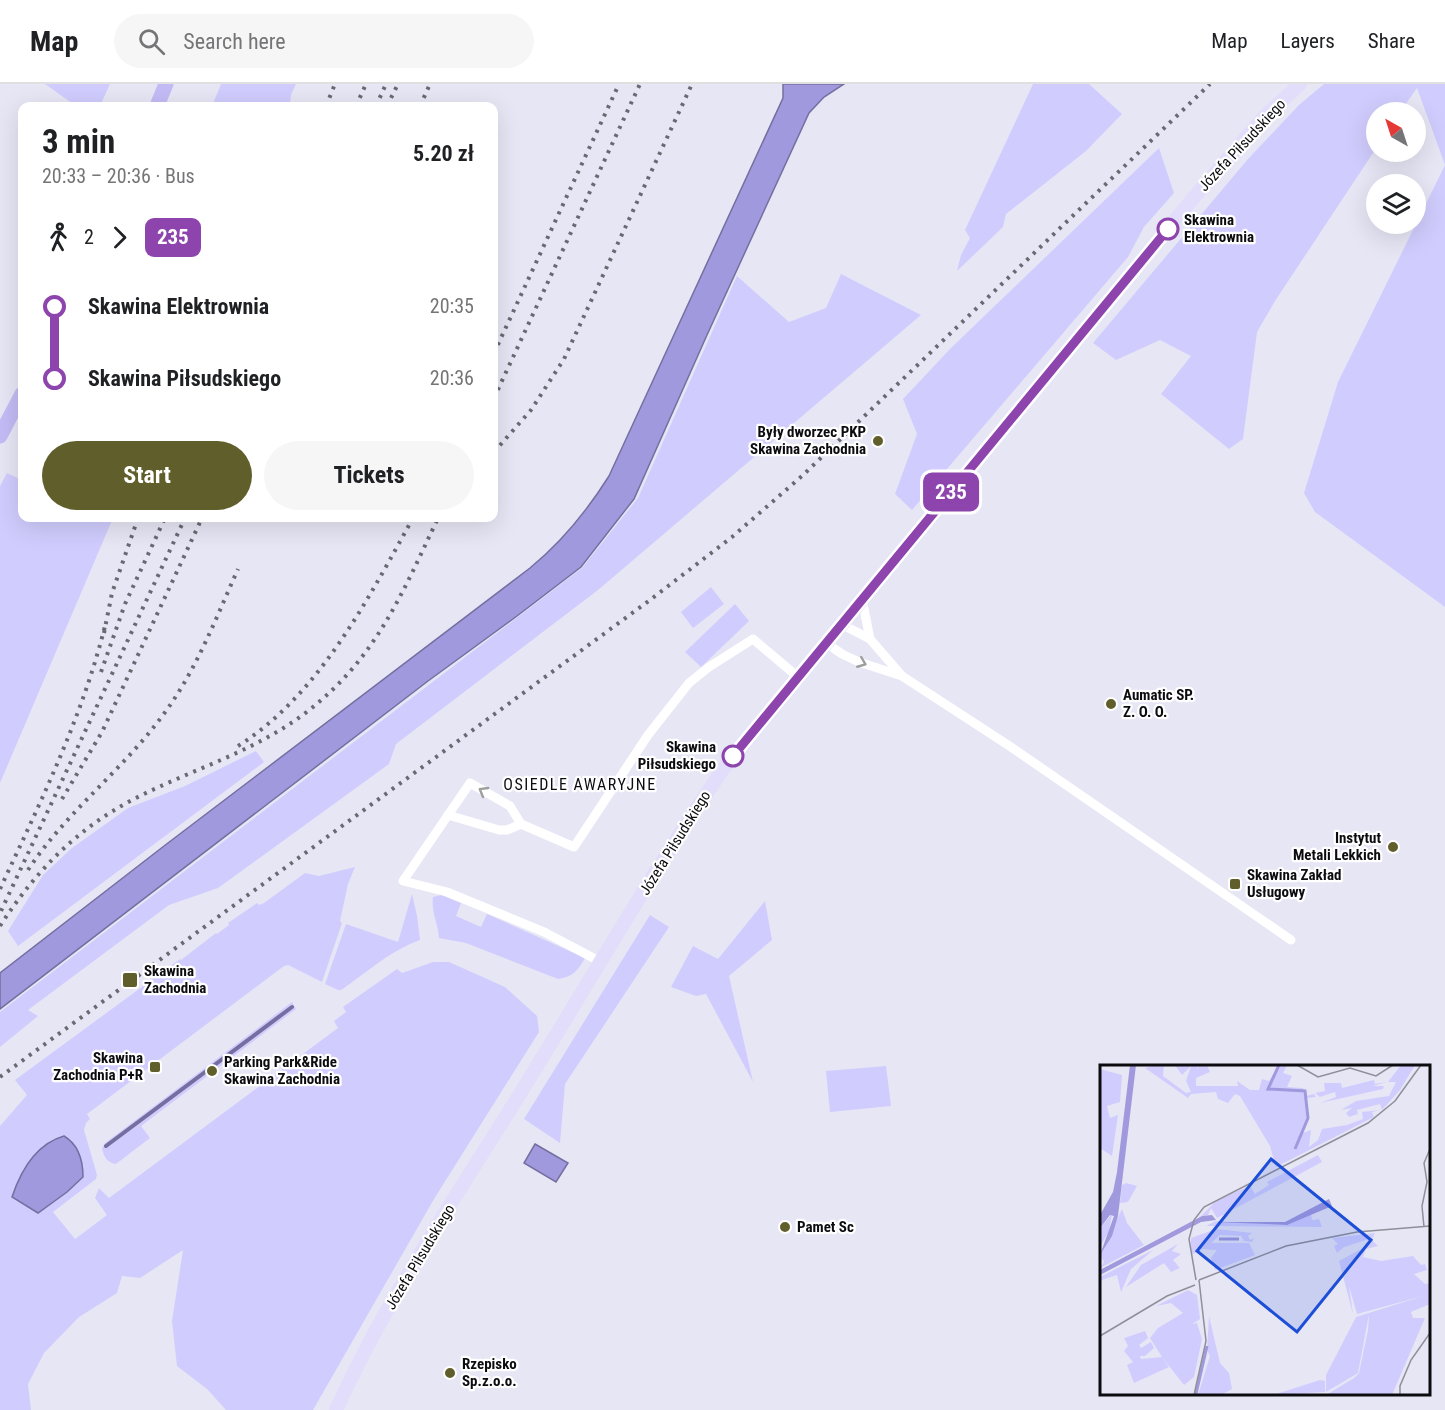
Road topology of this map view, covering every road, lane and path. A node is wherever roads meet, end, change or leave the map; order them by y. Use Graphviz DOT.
graph roads {
  1 [pos="166,84"];
  2 [pos="1300,84"];
  3 [pos="159,102"];
  4 [pos="18,400"];
  5 [pos="2,427"];
  6 [pos="862,599"];
  7 [pos="841,624"];
  8 [pos="870,639"];
  9 [pos="826,643"];
  10 [pos="902,676"];
  11 [pos="798,677"];
  12 [pos="448,814"];
  13 [pos="521,824"];
  14 [pos="1291,940"];
  15 [pos="601,962"];
  16 [pos="336,1410"];
  1 -- 3 [label="main road"];
  2 -- 6 [label="main road, Józefa Piłsudskiego"];
  4 -- 5 [label="main road"];
  6 -- 7 [label="main road, Józefa Piłsudskiego"];
  6 -- 8 [label="street"];
  7 -- 8 [label="street"];
  7 -- 9 [label="main road, Józefa Piłsudskiego"];
  8 -- 10 [label="street"];
  9 -- 10 [label="street, one-way"];
  9 -- 11 [label="main road, Józefa Piłsudskiego"];
  10 -- 14 [label="street"];
  11 -- 13 [label="street"];
  11 -- 15 [label="main road, Józefa Piłsudskiego"];
  12 -- 13 [label="street"];
  13 -- 12 [label="street, one-way"];
  12 -- 15 [label="street"];
  15 -- 16 [label="main road, Józefa Piłsudskiego"];
}
